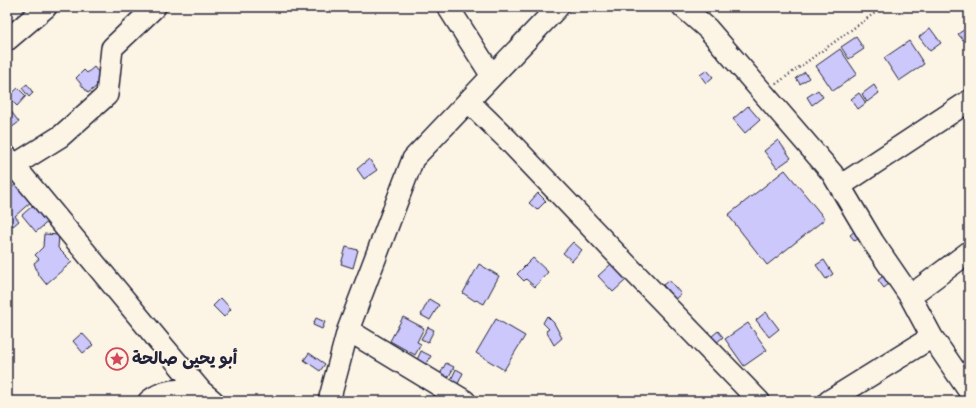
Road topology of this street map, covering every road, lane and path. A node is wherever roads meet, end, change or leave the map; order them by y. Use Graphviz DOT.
graph roads {
  1 [pos="46,7"];
  2 [pos="155,7"];
  3 [pos="448,7"];
  4 [pos="558,7"];
  5 [pos="682,7"];
  6 [pos="883,7"];
  7 [pos="7,40"];
  8 [pos="492,76"];
  9 [pos="762,93"];
  10 [pos="468,101"];
  11 [pos="969,101"];
  12 [pos="10,161"];
  13 [pos="840,186"];
  14 [pos="969,252"];
  15 [pos="910,296"];
  16 [pos="348,330"];
  17 [pos="932,337"];
  18 [pos="969,391"];
  19 [pos="207,396"];
  20 [pos="149,401"];
  21 [pos="329,401"];
  22 [pos="465,401"];
  23 [pos="759,401"];
  24 [pos="829,401"];
  1 -- 7 [label="street"];
  2 -- 12 [label="street"];
  3 -- 8 [label="street"];
  4 -- 8 [label="street"];
  5 -- 9 [label="street"];
  6 -- 9 [label="path"];
  8 -- 10 [label="street"];
  9 -- 13 [label="street"];
  10 -- 16 [label="street"];
  10 -- 23 [label="street"];
  11 -- 13 [label="street"];
  12 -- 19 [label="street"];
  13 -- 15 [label="street"];
  14 -- 15 [label="street"];
  15 -- 17 [label="street"];
  16 -- 21 [label="street"];
  16 -- 22 [label="street"];
  17 -- 18 [label="street"];
  17 -- 24 [label="street"];
  19 -- 20 [label="street"];
}
